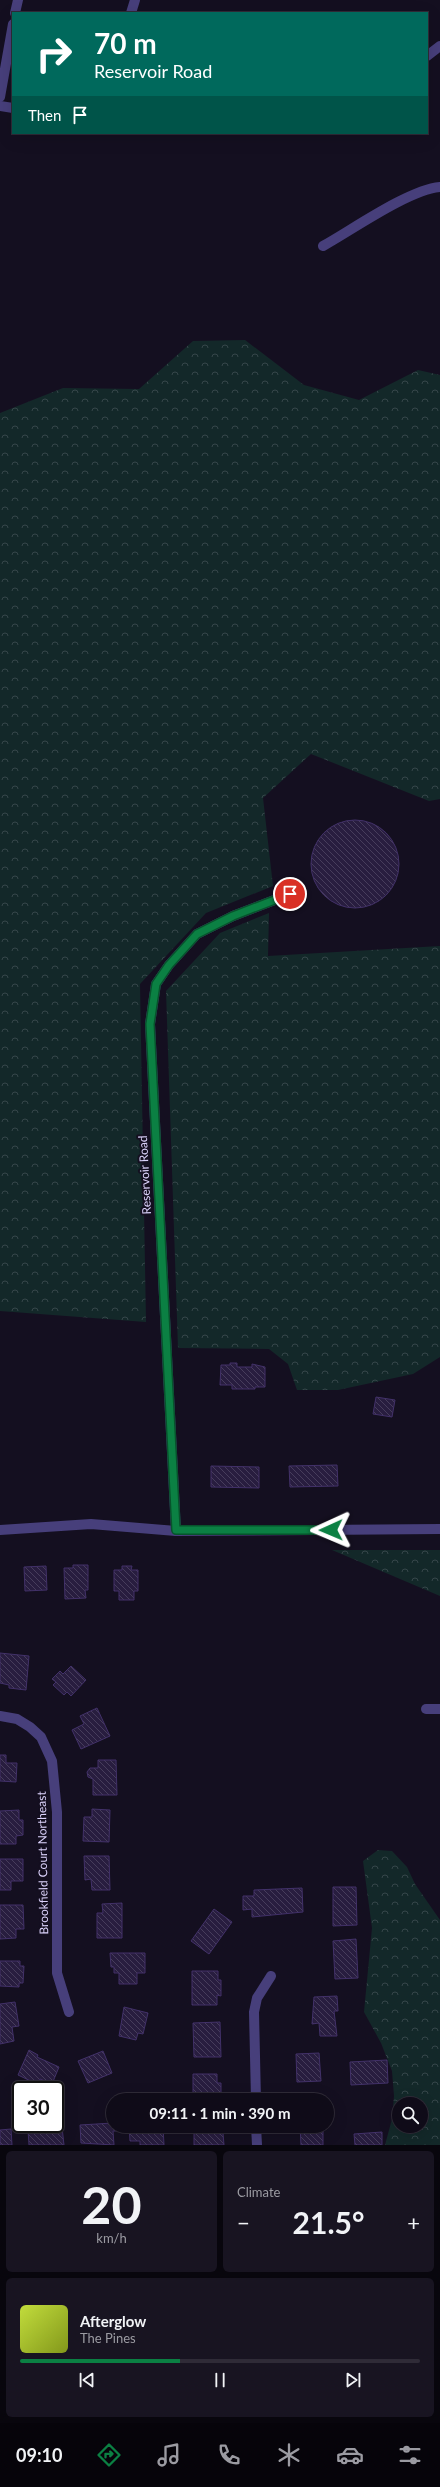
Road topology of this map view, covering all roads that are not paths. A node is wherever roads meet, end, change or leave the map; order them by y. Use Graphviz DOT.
graph roads {
  1 [pos="18,0"];
  2 [pos="135,0"];
  3 [pos="15,12"];
  4 [pos="131,12"];
  5 [pos="12,30"];
  6 [pos="440,46"];
  7 [pos="428,55"];
  8 [pos="0,97"];
  9 [pos="0,106"];
  10 [pos="12,108"];
  11 [pos="440,187"];
  12 [pos="323,246"];
  13 [pos="290,894"];
  14 [pos="440,1529"];
  15 [pos="0,1530"];
  16 [pos="176,1530"];
  17 [pos="426,1709"];
  18 [pos="440,1709"];
  19 [pos="0,1716"];
  20 [pos="271,1976"];
  21 [pos="69,2012"];
  22 [pos="256,2093"];
  23 [pos="256,2133"];
  24 [pos="257,2145"];
  1 -- 3 [label="street"];
  2 -- 4 [label="street"];
  5 -- 8 [label="street"];
  6 -- 7 [label="street"];
  9 -- 10 [label="street"];
  11 -- 12 [label="street"];
  13 -- 16 [label="street, Reservoir Road"];
  14 -- 16 [label="street"];
  15 -- 16 [label="street"];
  17 -- 18 [label="street"];
  19 -- 21 [label="street, Brookfield Court Northeast"];
  20 -- 22 [label="street"];
  23 -- 24 [label="street"];
}
